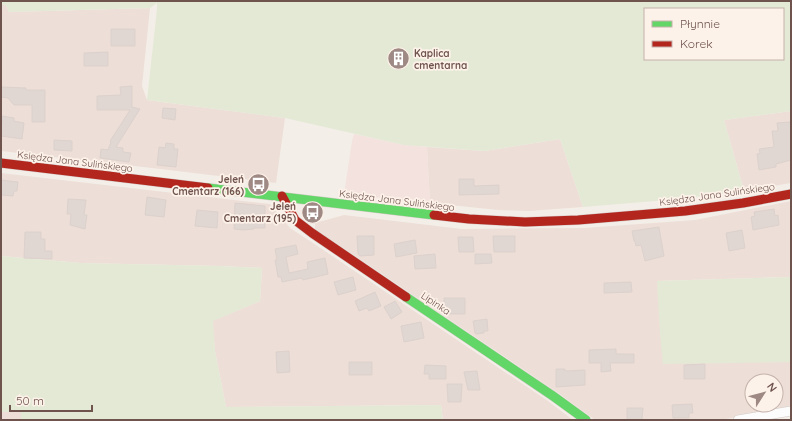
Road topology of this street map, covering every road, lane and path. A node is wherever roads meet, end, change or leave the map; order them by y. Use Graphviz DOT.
graph roads {
  1 [pos="1,163"];
  2 [pos="791,194"];
  3 [pos="282,196"];
  4 [pos="791,411"];
  5 [pos="586,420"];
  6 [pos="738,420"];
  1 -- 3 [label="street, Księdza Jana Sulińskiego"];
  2 -- 3 [label="street, Księdza Jana Sulińskiego"];
  3 -- 5 [label="street, Lipinka"];
  4 -- 6 [label="street"];
}
